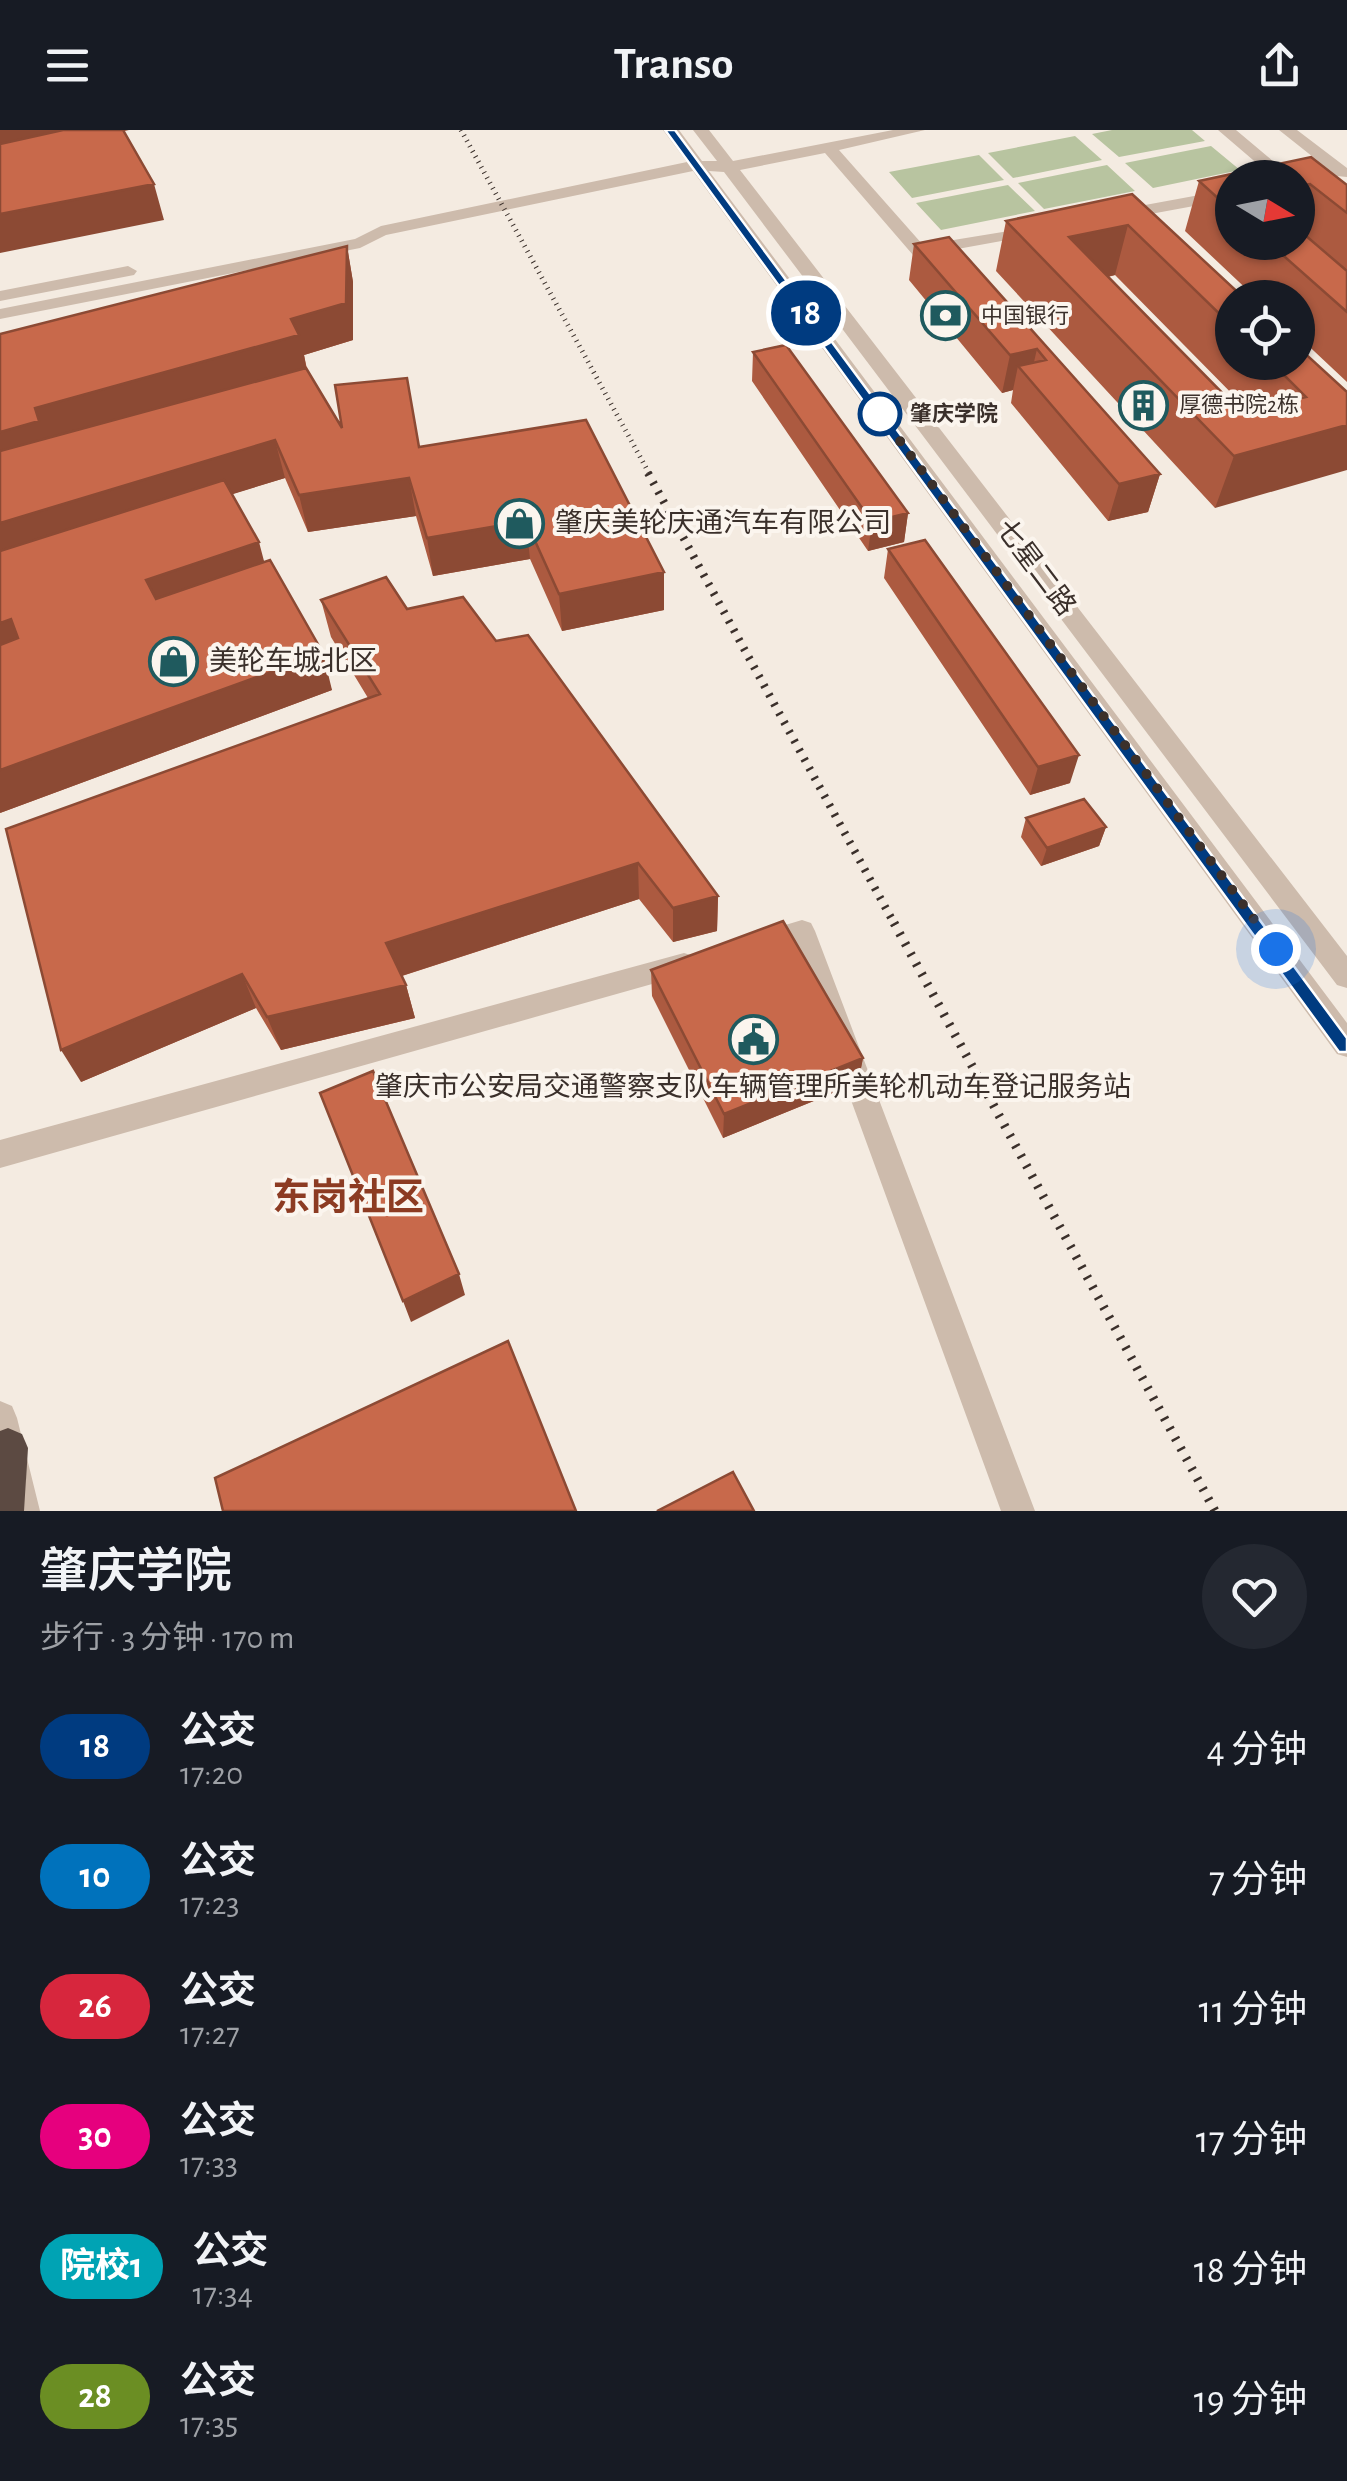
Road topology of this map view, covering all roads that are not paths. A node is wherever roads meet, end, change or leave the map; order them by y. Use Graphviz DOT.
graph roads {
  1 [pos="671,130"];
  2 [pos="701,130"];
  3 [pos="836,130"];
  4 [pos="917,130"];
  5 [pos="1226,130"];
  6 [pos="1287,130"];
  7 [pos="819,137"];
  8 [pos="723,159"];
  9 [pos="1263,160"];
  10 [pos="697,165"];
  11 [pos="1345,172"];
  12 [pos="1315,179"];
  13 [pos="1215,197"];
  14 [pos="1095,219"];
  15 [pos="1056,226"];
  16 [pos="381,231"];
  17 [pos="0,296"];
  18 [pos="0,314"];
  19 [pos="1213,801"];
  20 [pos="1176,813"];
  21 [pos="1347,977"];
  22 [pos="1347,1045"];
  23 [pos="0,1154"];
  24 [pos="4,1433"];
  25 [pos="3,1511"];
  26 [pos="23,1511"];
  27 [pos="1018,1511"];
  1 -- 10 [label="street, 七星二路"];
  2 -- 8 [label="street, 七星二路"];
  3 -- 7 [label="street"];
  4 -- 7 [label="street"];
  5 -- 9 [label="street"];
  6 -- 11 [label="street"];
  7 -- 8 [label="street"];
  7 -- 15 [label="street"];
  8 -- 10 [label="street"];
  8 -- 19 [label="street, 七星二路"];
  10 -- 16 [label="street"];
  10 -- 20 [label="street, 七星二路"];
  11 -- 12 [label="street"];
  13 -- 14 [label="street"];
  16 -- 17 [label="street"];
  16 -- 18 [label="street"];
  19 -- 20 [label="street"];
  19 -- 21 [label="street, 七星二路"];
  20 -- 22 [label="street, 七星二路"];
  23 -- 27 [label="street"];
  24 -- 25 [label="highway"];
  24 -- 26 [label="street"];
}
